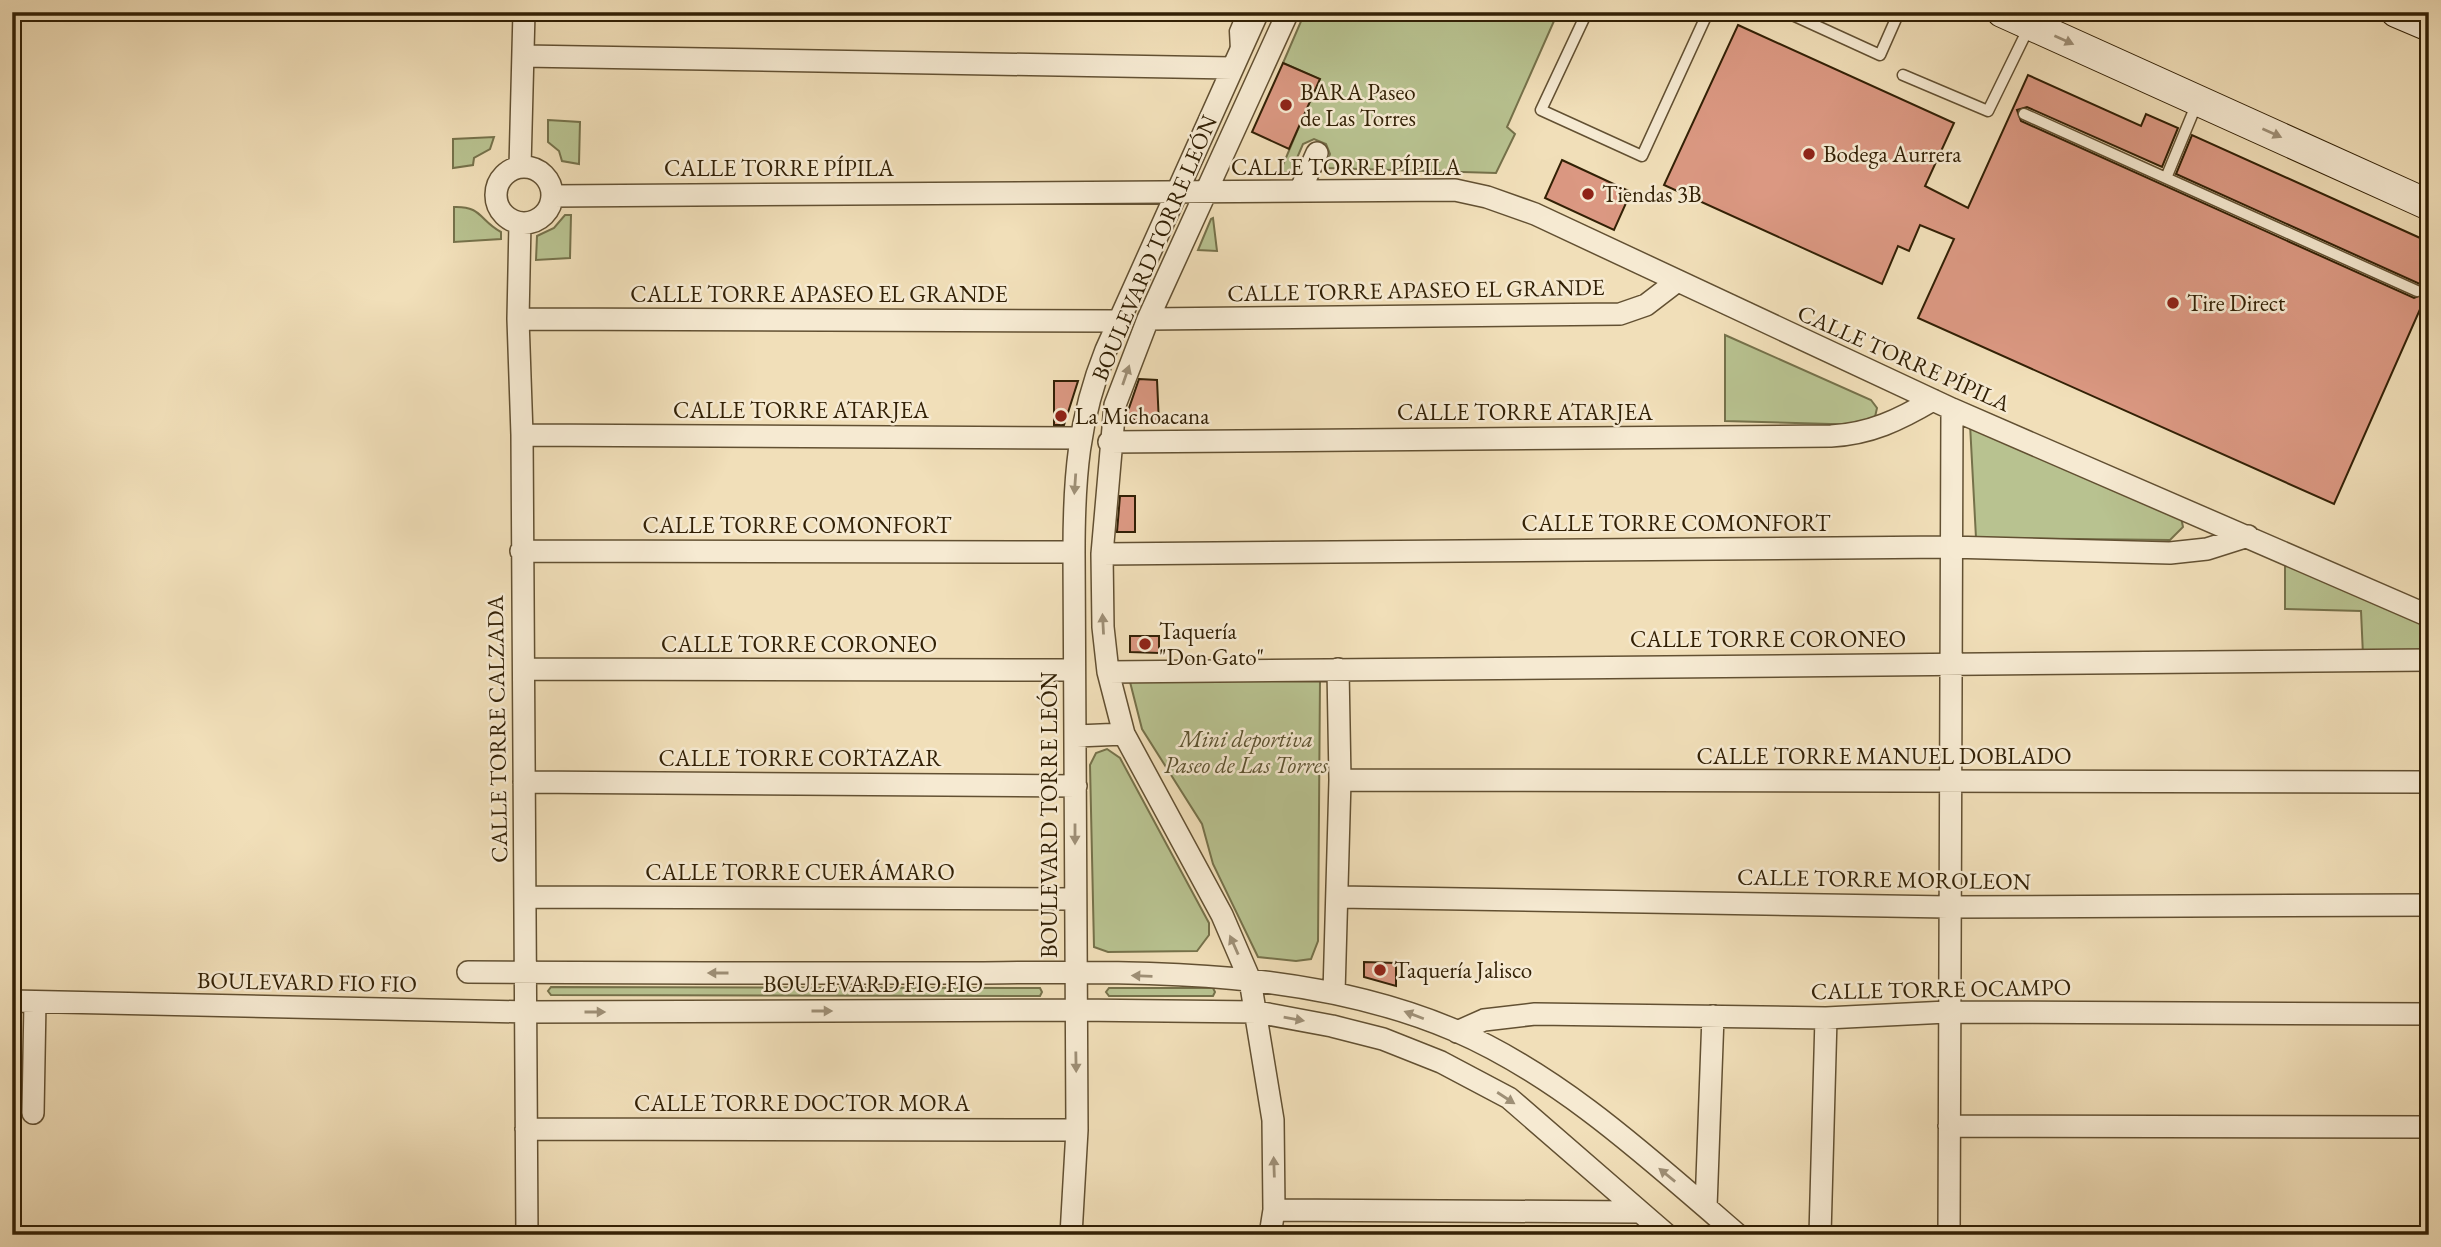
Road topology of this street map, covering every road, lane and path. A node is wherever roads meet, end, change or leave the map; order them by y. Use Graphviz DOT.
graph roads {
  1 [pos="524,12"];
  2 [pos="1243,12"];
  3 [pos="1258,12"];
  4 [pos="1287,12"];
  5 [pos="1587,12"];
  6 [pos="1707,12"];
  7 [pos="1786,12"];
  8 [pos="1899,12"];
  9 [pos="2002,12"];
  10 [pos="2396,12"];
  11 [pos="2030,25"];
  12 [pos="2429,26"];
  13 [pos="523,56"];
  14 [pos="1235,63"];
  15 [pos="1903,75"];
  16 [pos="2198,100"];
  17 [pos="2024,114"];
  18 [pos="1317,153"];
  19 [pos="520,167"];
  20 [pos="2166,178"];
  21 [pos="1300,191"];
  22 [pos="1178,192"];
  23 [pos="1205,192"];
  24 [pos="552,196"];
  25 [pos="2429,205"];
  26 [pos="520,223"];
  27 [pos="1676,282"];
  28 [pos="2417,291"];
  29 [pos="518,318"];
  30 [pos="1149,319"];
  31 [pos="1119,321"];
  32 [pos="1942,405"];
  33 [pos="522,435"];
  34 [pos="1079,438"];
  35 [pos="1109,442"];
  36 [pos="2248,536"];
  37 [pos="1950,547"];
  38 [pos="521,551"];
  39 [pos="1074,552"];
  40 [pos="1102,554"];
  41 [pos="2429,616"];
  42 [pos="2429,660"];
  43 [pos="1950,664"];
  44 [pos="524,669"];
  45 [pos="1338,669"];
  46 [pos="1074,670"];
  47 [pos="1108,672"];
  48 [pos="1124,734"];
  49 [pos="1077,736"];
  50 [pos="1340,780"];
  51 [pos="524,782"];
  52 [pos="2429,782"];
  53 [pos="1950,784"];
  54 [pos="1076,786"];
  55 [pos="525,897"];
  56 [pos="1338,897"];
  57 [pos="1075,899"];
  58 [pos="2429,905"];
  59 [pos="1948,907"];
  60 [pos="468,972"];
  61 [pos="526,972"];
  62 [pos="1077,973"];
  63 [pos="1250,980"];
  64 [pos="1334,993"];
  65 [pos="12,1001"];
  66 [pos="35,1002"];
  67 [pos="1076,1010"];
  68 [pos="527,1012"];
  69 [pos="1258,1012"];
  70 [pos="1947,1012"];
  71 [pos="2429,1014"];
  72 [pos="1713,1016"];
  73 [pos="1826,1018"];
  74 [pos="1457,1031"];
  75 [pos="33,1113"];
  76 [pos="1949,1126"];
  77 [pos="2429,1128"];
  78 [pos="526,1129"];
  79 [pos="1077,1130"];
  80 [pos="1706,1207"];
  81 [pos="1274,1210"];
  82 [pos="1640,1212"];
  83 [pos="527,1235"];
  84 [pos="1071,1235"];
  85 [pos="1270,1235"];
  86 [pos="1667,1235"];
  87 [pos="1738,1235"];
  88 [pos="1820,1235"];
  89 [pos="1949,1235"];
  1 -- 13 [label="street"];
  2 -- 14 [label="lane"];
  3 -- 14 [label="street, BOULEVARD TORRE LEÓN"];
  4 -- 23 [label="street, BOULEVARD TORRE LEÓN"];
  5 -- 6 [label="lane"];
  7 -- 8 [label="lane"];
  9 -- 11 [label="main road"];
  10 -- 12 [label="main road"];
  11 -- 15 [label="lane"];
  11 -- 16 [label="main road, one-way"];
  13 -- 14 [label="street"];
  13 -- 19 [label="street"];
  14 -- 22 [label="street, BOULEVARD TORRE LEÓN"];
  16 -- 20 [label="lane"];
  16 -- 25 [label="main road, one-way"];
  17 -- 20 [label="lane"];
  18 -- 21 [label="street"];
  19 -- 24 [label="street"];
  19 -- 26 [label="street"];
  20 -- 28 [label="lane"];
  21 -- 23 [label="street, CALLE TORRE PÍPILA"];
  21 -- 27 [label="street, CALLE TORRE PÍPILA"];
  22 -- 23 [label="street, CALLE TORRE PÍPILA"];
  22 -- 24 [label="street, CALLE TORRE PÍPILA"];
  22 -- 31 [label="street, BOULEVARD TORRE LEÓN"];
  23 -- 30 [label="street, BOULEVARD TORRE LEÓN"];
  24 -- 26 [label="street"];
  26 -- 29 [label="street, CALLE TORRE CALZADA"];
  27 -- 30 [label="street, CALLE TORRE APASEO EL GRANDE"];
  27 -- 32 [label="street, CALLE TORRE PÍPILA"];
  29 -- 31 [label="street, CALLE TORRE APASEO EL GRANDE"];
  29 -- 33 [label="street, CALLE TORRE CALZADA"];
  35 -- 30 [label="street, BOULEVARD TORRE LEÓN, one-way"];
  31 -- 34 [label="street, BOULEVARD TORRE LEÓN"];
  32 -- 35 [label="street, CALLE TORRE ATARJEA"];
  32 -- 36 [label="street, CALLE TORRE PÍPILA"];
  32 -- 37 [label="street"];
  33 -- 34 [label="street, CALLE TORRE ATARJEA"];
  33 -- 38 [label="street, CALLE TORRE CALZADA"];
  34 -- 39 [label="street, BOULEVARD TORRE LEÓN, one-way"];
  35 -- 40 [label="street, BOULEVARD TORRE LEÓN"];
  36 -- 37 [label="street, CALLE TORRE COMONFORT"];
  36 -- 41 [label="street, CALLE TORRE PÍPILA"];
  37 -- 40 [label="street, CALLE TORRE COMONFORT"];
  37 -- 43 [label="street"];
  38 -- 39 [label="street, CALLE TORRE COMONFORT"];
  38 -- 44 [label="street, CALLE TORRE CALZADA"];
  39 -- 46 [label="street, BOULEVARD TORRE LEÓN"];
  47 -- 40 [label="street, BOULEVARD TORRE LEÓN, one-way"];
  42 -- 43 [label="street, CALLE TORRE CORONEO"];
  43 -- 45 [label="street, CALLE TORRE CORONEO"];
  43 -- 53 [label="street"];
  44 -- 46 [label="street, CALLE TORRE CORONEO"];
  44 -- 51 [label="street, CALLE TORRE CALZADA"];
  45 -- 47 [label="street, CALLE TORRE CORONEO"];
  45 -- 50 [label="street"];
  46 -- 49 [label="street, BOULEVARD TORRE LEÓN"];
  47 -- 48 [label="street, BOULEVARD TORRE LEÓN"];
  48 -- 49 [label="street"];
  63 -- 48 [label="street, BOULEVARD TORRE LEÓN, one-way"];
  49 -- 54 [label="street, BOULEVARD TORRE LEÓN"];
  50 -- 53 [label="street, CALLE TORRE MANUEL DOBLADO"];
  50 -- 56 [label="street"];
  51 -- 54 [label="street, CALLE TORRE CORTAZAR"];
  51 -- 55 [label="street, CALLE TORRE CALZADA"];
  52 -- 53 [label="street, CALLE TORRE MANUEL DOBLADO"];
  53 -- 59 [label="street"];
  54 -- 57 [label="street, BOULEVARD TORRE LEÓN, one-way"];
  55 -- 57 [label="street, CALLE TORRE CUERÁMARO"];
  55 -- 61 [label="street, CALLE TORRE CALZADA"];
  56 -- 59 [label="street, CALLE TORRE MOROLEON"];
  56 -- 64 [label="street"];
  57 -- 62 [label="street, BOULEVARD TORRE LEÓN"];
  58 -- 59 [label="street, CALLE TORRE MOROLEON"];
  59 -- 70 [label="street"];
  60 -- 61 [label="street, BOULEVARD FIO FIO"];
  62 -- 61 [label="street, BOULEVARD FIO FIO, one-way"];
  61 -- 68 [label="street, CALLE TORRE CALZADA"];
  63 -- 62 [label="street, BOULEVARD FIO FIO, one-way"];
  62 -- 67 [label="street, BOULEVARD TORRE LEÓN"];
  63 -- 64 [label="street, BOULEVARD FIO FIO"];
  63 -- 69 [label="street, BOULEVARD TORRE LEÓN"];
  74 -- 64 [label="street, BOULEVARD FIO FIO, one-way"];
  65 -- 66 [label="street, BOULEVARD FIO FIO"];
  66 -- 68 [label="street, BOULEVARD FIO FIO"];
  66 -- 75 [label="street"];
  68 -- 67 [label="street, BOULEVARD FIO FIO, one-way"];
  67 -- 69 [label="street, BOULEVARD FIO FIO"];
  67 -- 79 [label="street, BOULEVARD TORRE LEÓN, one-way"];
  68 -- 78 [label="street, CALLE TORRE CALZADA"];
  81 -- 69 [label="street, BOULEVARD TORRE LEÓN, one-way"];
  69 -- 82 [label="street, BOULEVARD FIO FIO, one-way"];
  70 -- 71 [label="street, CALLE TORRE OCAMPO"];
  70 -- 73 [label="street, CALLE TORRE OCAMPO"];
  70 -- 76 [label="street"];
  72 -- 73 [label="street, CALLE TORRE OCAMPO"];
  72 -- 74 [label="street, CALLE TORRE OCAMPO"];
  72 -- 80 [label="street"];
  73 -- 88 [label="street"];
  80 -- 74 [label="street, BOULEVARD FIO FIO, one-way"];
  76 -- 77 [label="street"];
  76 -- 89 [label="street"];
  78 -- 79 [label="street, CALLE TORRE DOCTOR MORA"];
  78 -- 83 [label="street, CALLE TORRE CALZADA"];
  79 -- 84 [label="street, BOULEVARD TORRE LEÓN"];
  80 -- 87 [label="street, BOULEVARD FIO FIO"];
  81 -- 82 [label="street"];
  81 -- 85 [label="street, BOULEVARD TORRE LEÓN"];
  82 -- 86 [label="street, BOULEVARD FIO FIO"];
}
